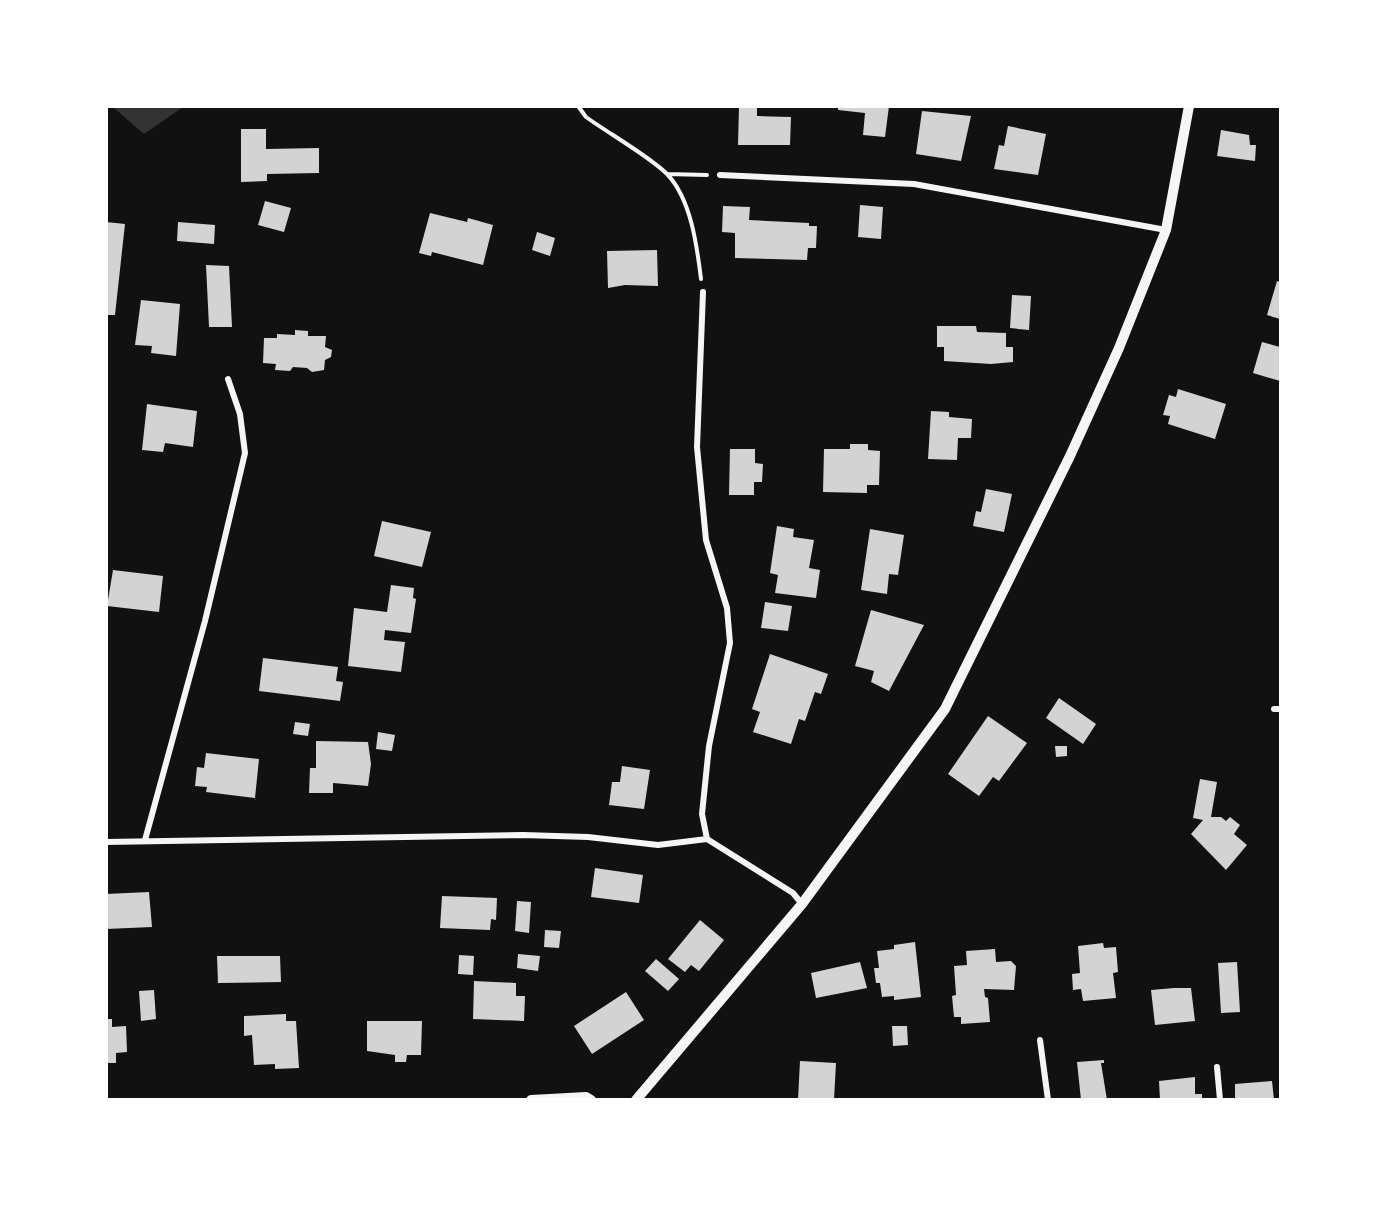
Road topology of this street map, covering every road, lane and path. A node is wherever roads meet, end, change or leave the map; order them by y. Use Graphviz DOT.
graph roads {
  1 [pos="578,106"];
  2 [pos="1189,106"];
  3 [pos="667,174"];
  4 [pos="720,175"];
  5 [pos="1166,230"];
  6 [pos="703,292"];
  7 [pos="228,379"];
  8 [pos="707,839"];
  9 [pos="146,840"];
  10 [pos="106,842"];
  11 [pos="802,904"];
  12 [pos="1040,1040"];
  13 [pos="1217,1067"];
  14 [pos="531,1100"];
  15 [pos="591,1100"];
  16 [pos="636,1100"];
  17 [pos="1048,1100"];
  18 [pos="1220,1100"];
  1 -- 3 [label="path"];
  2 -- 5 [label="street"];
  3 -- 4 [label="path"];
  3 -- 6 [label="path"];
  4 -- 5 [label="street"];
  5 -- 11 [label="street"];
  6 -- 8 [label="street"];
  7 -- 9 [label="street"];
  8 -- 9 [label="street"];
  8 -- 11 [label="street"];
  9 -- 10 [label="street"];
  11 -- 16 [label="street"];
  12 -- 17 [label="street"];
  13 -- 18 [label="street"];
  14 -- 15 [label="street"];
}
